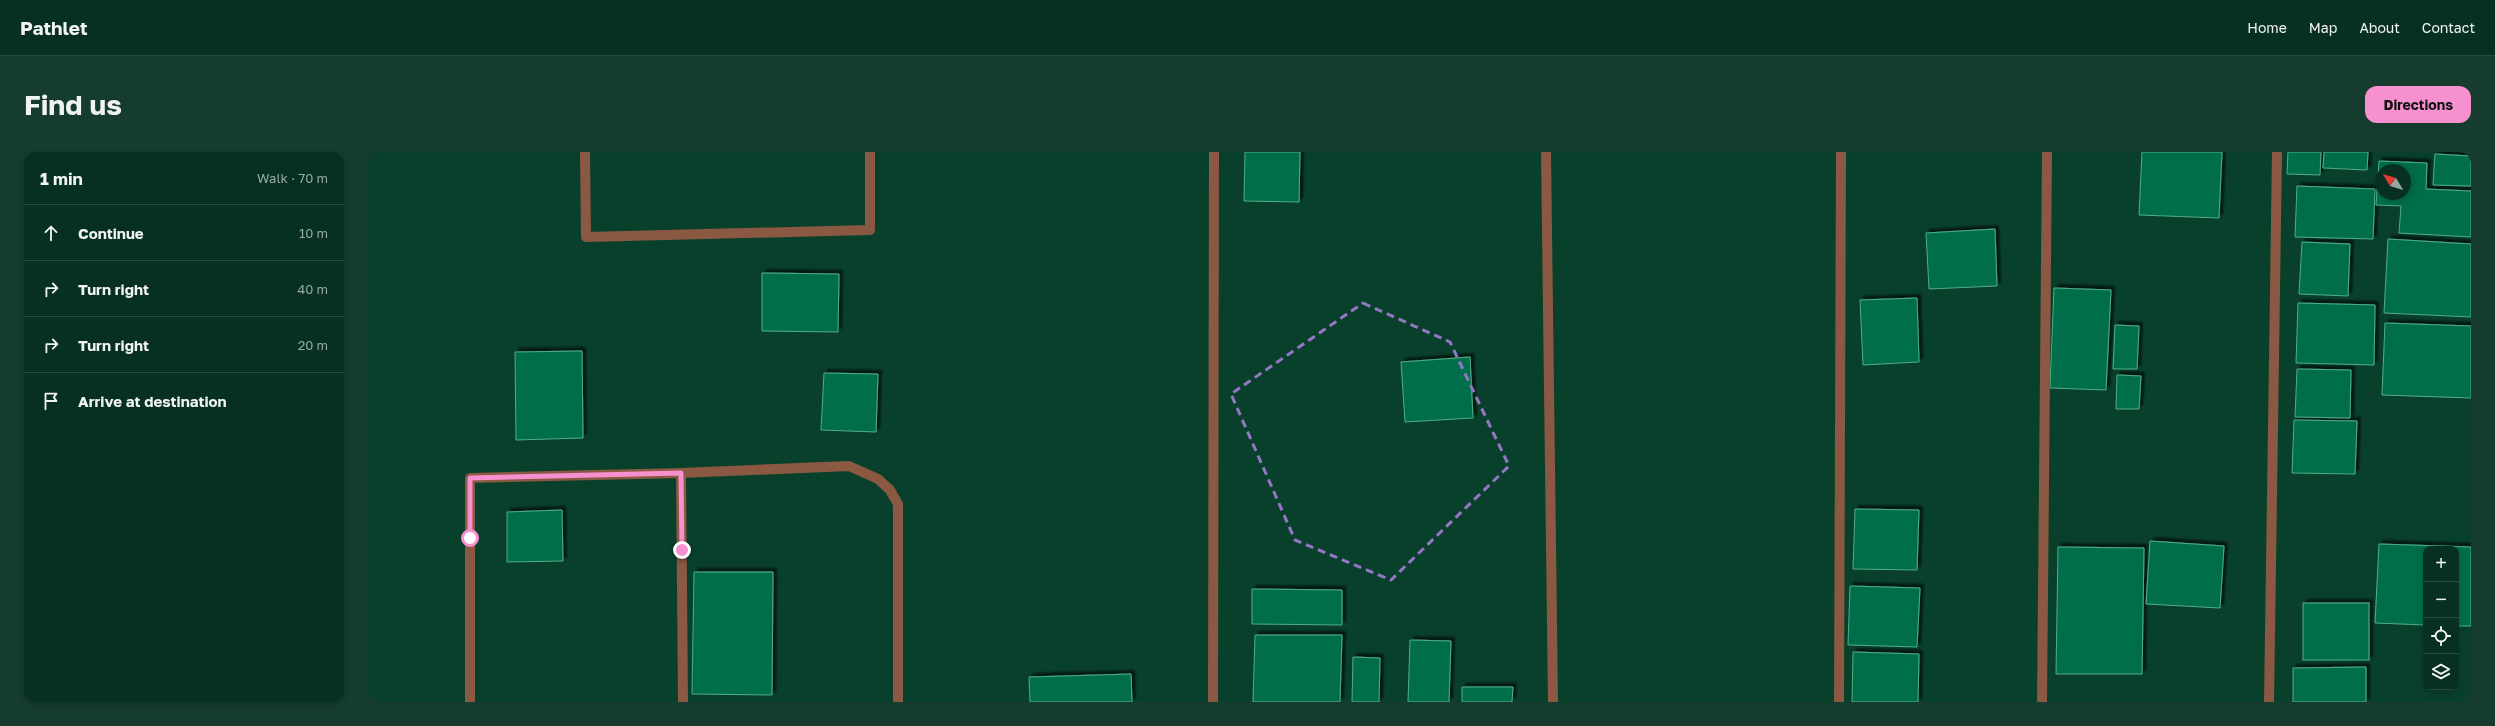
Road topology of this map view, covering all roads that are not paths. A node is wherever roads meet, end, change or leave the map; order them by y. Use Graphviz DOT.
graph roads {
  1 [pos="585,152"];
  2 [pos="870,152"];
  3 [pos="1214,152"];
  4 [pos="1546,152"];
  5 [pos="1841,152"];
  6 [pos="2047,152"];
  7 [pos="2277,152"];
  8 [pos="681,473"];
  9 [pos="470,702"];
  10 [pos="682,702"];
  11 [pos="898,702"];
  12 [pos="1213,702"];
  13 [pos="1553,702"];
  14 [pos="1839,702"];
  15 [pos="2042,702"];
  16 [pos="2269,702"];
  1 -- 2 [label="street"];
  3 -- 12 [label="street"];
  4 -- 13 [label="street"];
  5 -- 14 [label="street"];
  6 -- 15 [label="street"];
  7 -- 16 [label="street"];
  8 -- 9 [label="street"];
  8 -- 10 [label="street"];
  8 -- 11 [label="street"];
}
